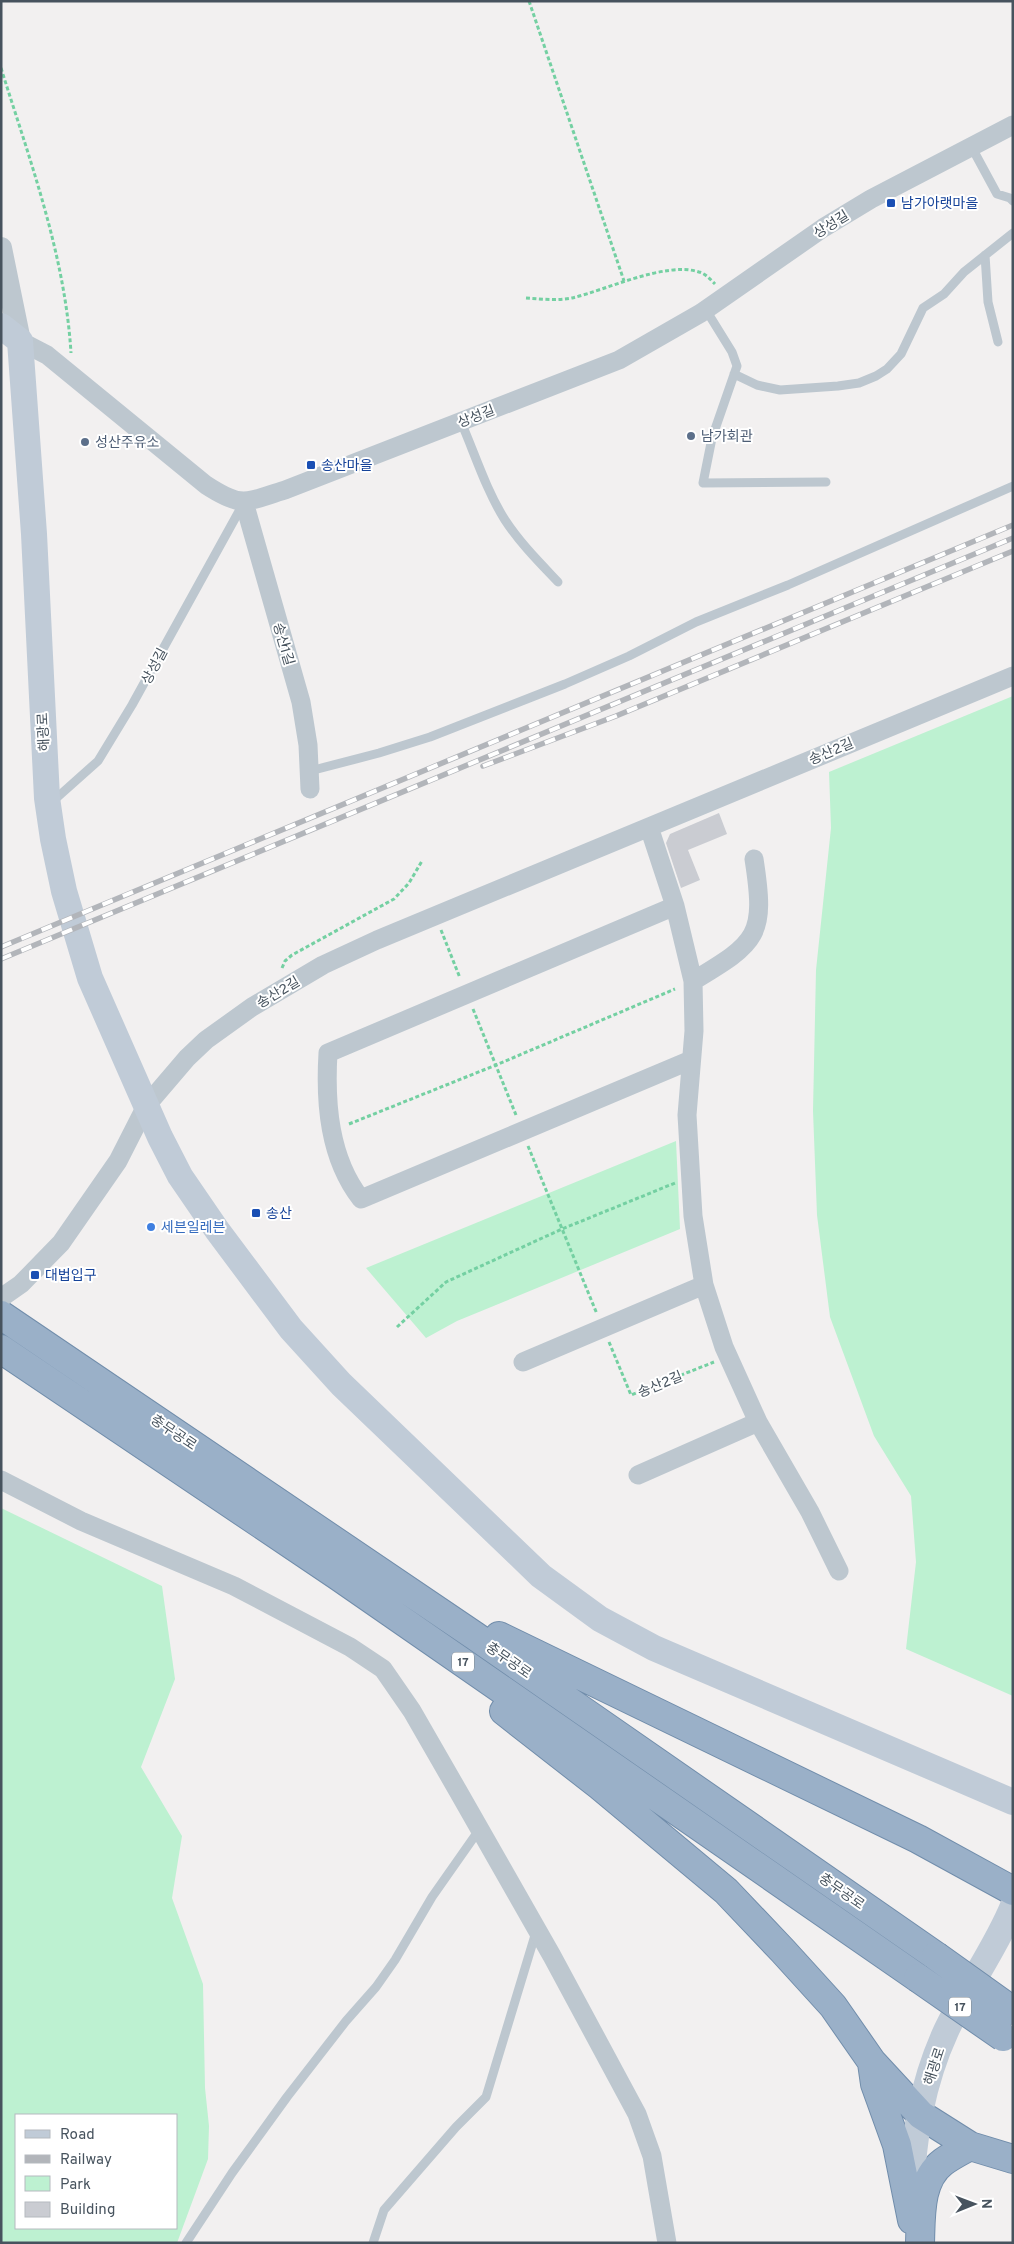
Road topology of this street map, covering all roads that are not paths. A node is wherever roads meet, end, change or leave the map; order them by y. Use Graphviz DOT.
graph roads {
  1 [pos="1013,125"];
  2 [pos="971,146"];
  3 [pos="1013,201"];
  4 [pos="1013,233"];
  5 [pos="1,248"];
  6 [pos="985,255"];
  7 [pos="706,310"];
  8 [pos="11,334"];
  9 [pos="998,342"];
  10 [pos="734,374"];
  11 [pos="461,422"];
  12 [pos="826,482"];
  13 [pos="1013,486"];
  14 [pos="244,502"];
  15 [pos="558,582"];
  16 [pos="1013,676"];
  17 [pos="310,780"];
  18 [pos="48,805"];
  19 [pos="649,827"];
  20 [pos="754,859"];
  21 [pos="675,906"];
  22 [pos="693,981"];
  23 [pos="691,1060"];
  24 [pos="146,1106"];
  25 [pos="704,1285"];
  26 [pos="1,1298"];
  27 [pos="1,1315"];
  28 [pos="3,1350"];
  29 [pos="523,1362"];
  30 [pos="105,1385"];
  31 [pos="758,1422"];
  32 [pos="638,1474"];
  33 [pos="1,1480"];
  34 [pos="839,1571"];
  35 [pos="338,1576"];
  36 [pos="1013,1802"];
  37 [pos="480,1829"];
  38 [pos="1013,1891"];
  39 [pos="1013,1906"];
  40 [pos="537,1930"];
  41 [pos="1013,2011"];
  42 [pos="1008,2040"];
  43 [pos="872,2062"];
  44 [pos="921,2115"];
  45 [pos="970,2146"];
  46 [pos="1013,2160"];
  47 [pos="915,2235"];
  48 [pos="186,2243"];
  49 [pos="374,2243"];
  50 [pos="667,2243"];
  1 -- 2 [label="street, 상성길"];
  2 -- 3 [label="lane"];
  2 -- 7 [label="street, 상성길"];
  4 -- 6 [label="lane"];
  5 -- 8 [label="street"];
  6 -- 9 [label="lane"];
  6 -- 10 [label="lane"];
  7 -- 10 [label="lane"];
  7 -- 11 [label="street, 상성길"];
  8 -- 14 [label="street"];
  8 -- 18 [label="main road, 해광로"];
  10 -- 12 [label="lane"];
  11 -- 14 [label="street, 상성길"];
  11 -- 15 [label="lane"];
  13 -- 17 [label="lane"];
  14 -- 17 [label="street, 송산1길"];
  14 -- 18 [label="lane, 상성길"];
  16 -- 19 [label="street, 송산2길"];
  18 -- 24 [label="main road, 해광로"];
  19 -- 21 [label="street"];
  19 -- 24 [label="street, 송산2길"];
  20 -- 22 [label="street"];
  21 -- 22 [label="street"];
  21 -- 23 [label="street"];
  22 -- 23 [label="street"];
  23 -- 25 [label="street"];
  24 -- 26 [label="street, 송산2길"];
  24 -- 36 [label="main road, 해광로"];
  25 -- 29 [label="street"];
  25 -- 31 [label="street"];
  27 -- 30 [label="highway, 충무공로 / 17"];
  28 -- 35 [label="highway, 충무공로 / 17"];
  30 -- 38 [label="highway"];
  30 -- 41 [label="highway, 충무공로 / 17, bridge"];
  31 -- 32 [label="street"];
  31 -- 34 [label="street"];
  33 -- 37 [label="street"];
  35 -- 42 [label="highway, 충무공로 / 17, bridge"];
  35 -- 43 [label="highway"];
  37 -- 40 [label="street"];
  37 -- 48 [label="lane"];
  39 -- 44 [label="main road, 해광로"];
  40 -- 49 [label="lane"];
  40 -- 50 [label="street"];
  43 -- 44 [label="highway"];
  43 -- 47 [label="highway"];
  44 -- 45 [label="highway"];
  44 -- 47 [label="main road, 해광로"];
  45 -- 46 [label="highway"];
  45 -- 47 [label="highway"];
}
